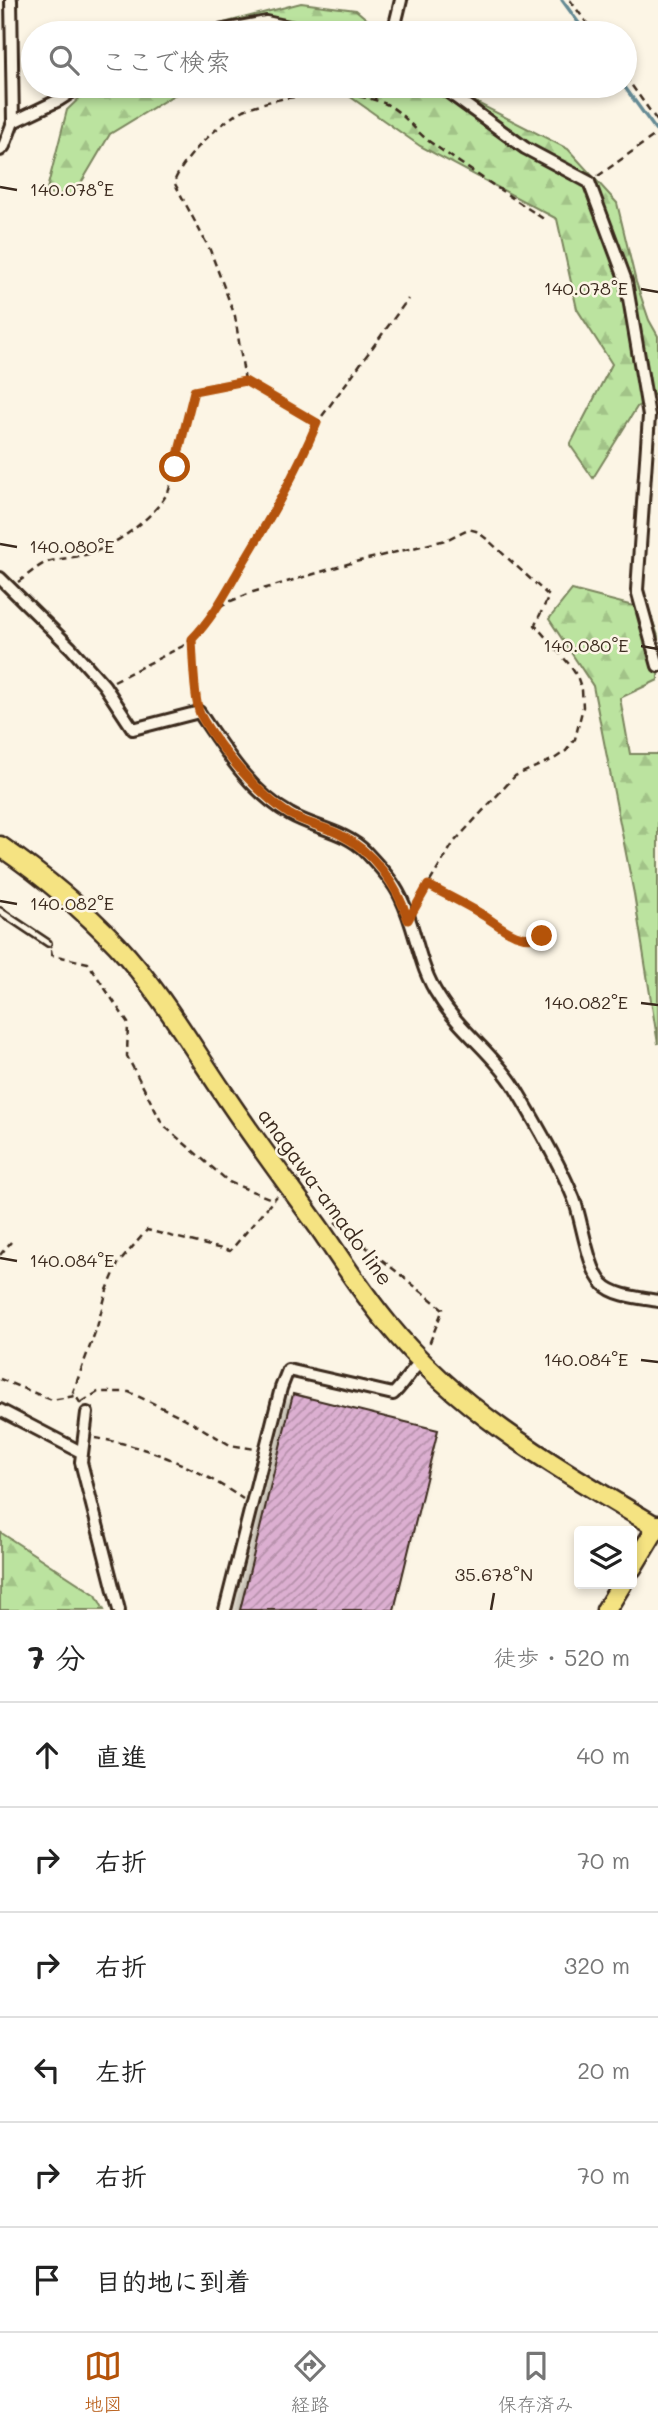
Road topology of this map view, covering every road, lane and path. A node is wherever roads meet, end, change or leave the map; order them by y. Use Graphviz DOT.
graph roads {
  1 [pos="11,0"];
  2 [pos="401,0"];
  3 [pos="570,0"];
  4 [pos="396,21"];
  5 [pos="585,21"];
  6 [pos="6,91"];
  7 [pos="637,93"];
  8 [pos="62,98"];
  9 [pos="302,98"];
  10 [pos="368,98"];
  11 [pos="456,98"];
  12 [pos="375,100"];
  13 [pos="13,122"];
  14 [pos="658,122"];
  15 [pos="658,133"];
  16 [pos="0,150"];
  17 [pos="589,182"];
  18 [pos="545,220"];
  19 [pos="408,299"];
  20 [pos="245,381"];
  21 [pos="317,423"];
  22 [pos="0,578"];
  23 [pos="9,588"];
  24 [pos="219,606"];
  25 [pos="192,639"];
  26 [pos="658,666"];
  27 [pos="104,685"];
  28 [pos="199,712"];
  29 [pos="0,846"];
  30 [pos="428,885"];
  31 [pos="0,911"];
  32 [pos="408,920"];
  33 [pos="542,936"];
  34 [pos="48,943"];
  35 [pos="288,1184"];
  36 [pos="274,1200"];
  37 [pos="332,1219"];
  38 [pos="12,1242"];
  39 [pos="0,1255"];
  40 [pos="658,1301"];
  41 [pos="422,1361"];
  42 [pos="0,1379"];
  43 [pos="75,1396"];
  44 [pos="80,1402"];
  45 [pos="0,1410"];
  46 [pos="87,1413"];
  47 [pos="84,1436"];
  48 [pos="265,1450"];
  49 [pos="81,1452"];
  50 [pos="251,1504"];
  51 [pos="658,1526"];
  52 [pos="637,1560"];
  53 [pos="619,1589"];
  54 [pos="119,1610"];
  55 [pos="225,1610"];
  56 [pos="606,1610"];
  1 -- 6 [label="street"];
  2 -- 4 [label="street"];
  3 -- 5 [label="path"];
  6 -- 13 [label="street"];
  7 -- 14 [label="path"];
  8 -- 13 [label="street"];
  9 -- 20 [label="path"];
  10 -- 12 [label="path"];
  11 -- 17 [label="street"];
  12 -- 18 [label="path"];
  13 -- 16 [label="street"];
  15 -- 17 [label="path"];
  17 -- 26 [label="street"];
  19 -- 21 [label="path"];
  20 -- 21 [label="path"];
  20 -- 23 [label="path"];
  21 -- 24 [label="path"];
  22 -- 23 [label="street"];
  23 -- 27 [label="street"];
  24 -- 25 [label="path"];
  24 -- 30 [label="path"];
  25 -- 27 [label="path"];
  25 -- 28 [label="path"];
  27 -- 28 [label="street"];
  28 -- 32 [label="street"];
  29 -- 35 [label="main road, anagawa-amado line"];
  30 -- 32 [label="path"];
  30 -- 33 [label="path"];
  31 -- 34 [label="lane"];
  32 -- 40 [label="street"];
  34 -- 36 [label="path"];
  35 -- 36 [label="path"];
  35 -- 41 [label="main road, anagawa-amado line"];
  36 -- 43 [label="path"];
  37 -- 41 [label="path"];
  38 -- 39 [label="path"];
  41 -- 48 [label="street"];
  41 -- 51 [label="main road, anagawa-amado line"];
  42 -- 43 [label="path"];
  43 -- 44 [label="path"];
  44 -- 46 [label="path"];
  44 -- 48 [label="path"];
  45 -- 49 [label="street"];
  46 -- 47 [label="street"];
  47 -- 49 [label="street"];
  47 -- 50 [label="path"];
  48 -- 50 [label="street"];
  49 -- 54 [label="street"];
  50 -- 55 [label="street"];
  51 -- 52 [label="main road"];
  53 -- 56 [label="main road"];
}
